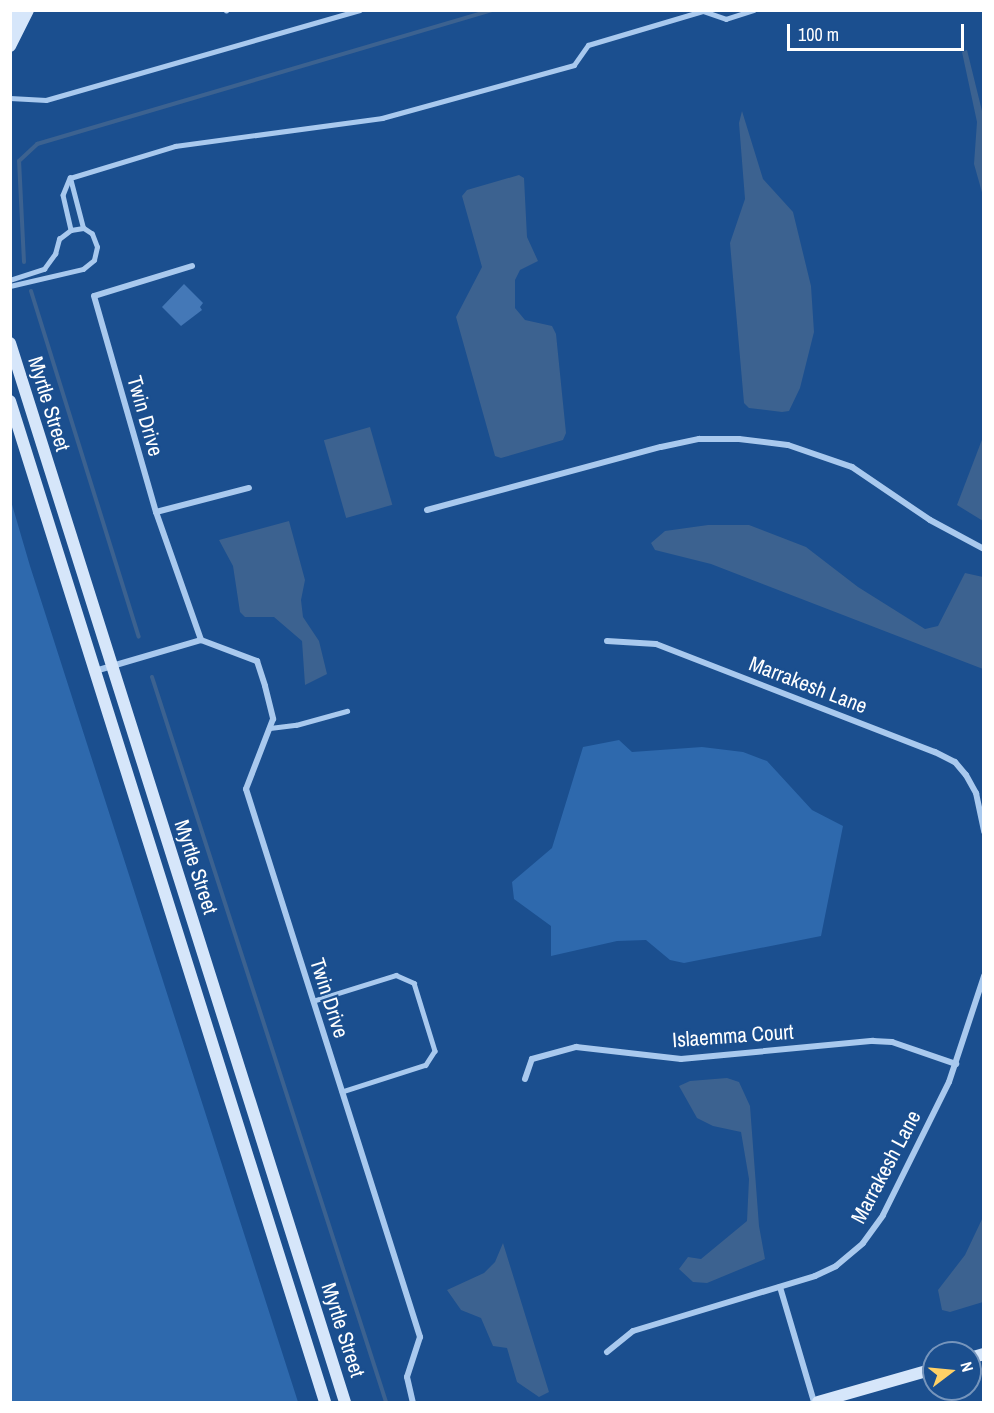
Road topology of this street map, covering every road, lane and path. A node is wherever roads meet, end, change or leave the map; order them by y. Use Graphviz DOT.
graph roads {
  1 [pos="17,10"];
  2 [pos="28,10"];
  3 [pos="359,10"];
  4 [pos="754,10"];
  5 [pos="10,33"];
  6 [pos="10,46"];
  7 [pos="10,98"];
  8 [pos="70,178"];
  9 [pos="83,228"];
  10 [pos="71,230"];
  11 [pos="192,266"];
  12 [pos="10,280"];
  13 [pos="10,286"];
  14 [pos="10,343"];
  15 [pos="10,401"];
  16 [pos="249,488"];
  17 [pos="427,510"];
  18 [pos="156,512"];
  19 [pos="984,549"];
  20 [pos="201,640"];
  21 [pos="608,641"];
  22 [pos="111,666"];
  23 [pos="94,672"];
  24 [pos="347,711"];
  25 [pos="270,728"];
  26 [pos="984,832"];
  27 [pos="984,976"];
  28 [pos="313,1001"];
  29 [pos="956,1064"];
  30 [pos="525,1079"];
  31 [pos="342,1092"];
  32 [pos="780,1287"];
  33 [pos="607,1352"];
  34 [pos="922,1372"];
  35 [pos="325,1402"];
  36 [pos="345,1402"];
  37 [pos="413,1402"];
  38 [pos="814,1402"];
  39 [pos="818,1402"];
  1 -- 5 [label="street"];
  2 -- 6 [label="street"];
  3 -- 7 [label="lane"];
  4 -- 8 [label="lane"];
  8 -- 9 [label="lane"];
  8 -- 10 [label="lane"];
  9 -- 10 [label="lane"];
  9 -- 13 [label="lane"];
  10 -- 12 [label="lane"];
  11 -- 18 [label="street, Twin Drive"];
  14 -- 22 [label="street, Myrtle Street"];
  15 -- 23 [label="street, Myrtle Street"];
  16 -- 18 [label="street"];
  17 -- 19 [label="street"];
  18 -- 20 [label="street, Twin Drive"];
  20 -- 22 [label="street"];
  20 -- 25 [label="street, Twin Drive"];
  21 -- 26 [label="street, Marrakesh Lane"];
  22 -- 23 [label="street"];
  22 -- 36 [label="street, Myrtle Street"];
  23 -- 35 [label="street, Myrtle Street"];
  24 -- 25 [label="lane"];
  25 -- 28 [label="street, Twin Drive"];
  27 -- 29 [label="street, Marrakesh Lane"];
  28 -- 31 [label="street, Twin Drive"];
  28 -- 31 [label="lane"];
  29 -- 30 [label="street, Islaemma Court"];
  29 -- 32 [label="street, Marrakesh Lane"];
  31 -- 37 [label="street, Twin Drive"];
  32 -- 33 [label="street, Marrakesh Lane"];
  32 -- 38 [label="street"];
  34 -- 39 [label="street"];
}
